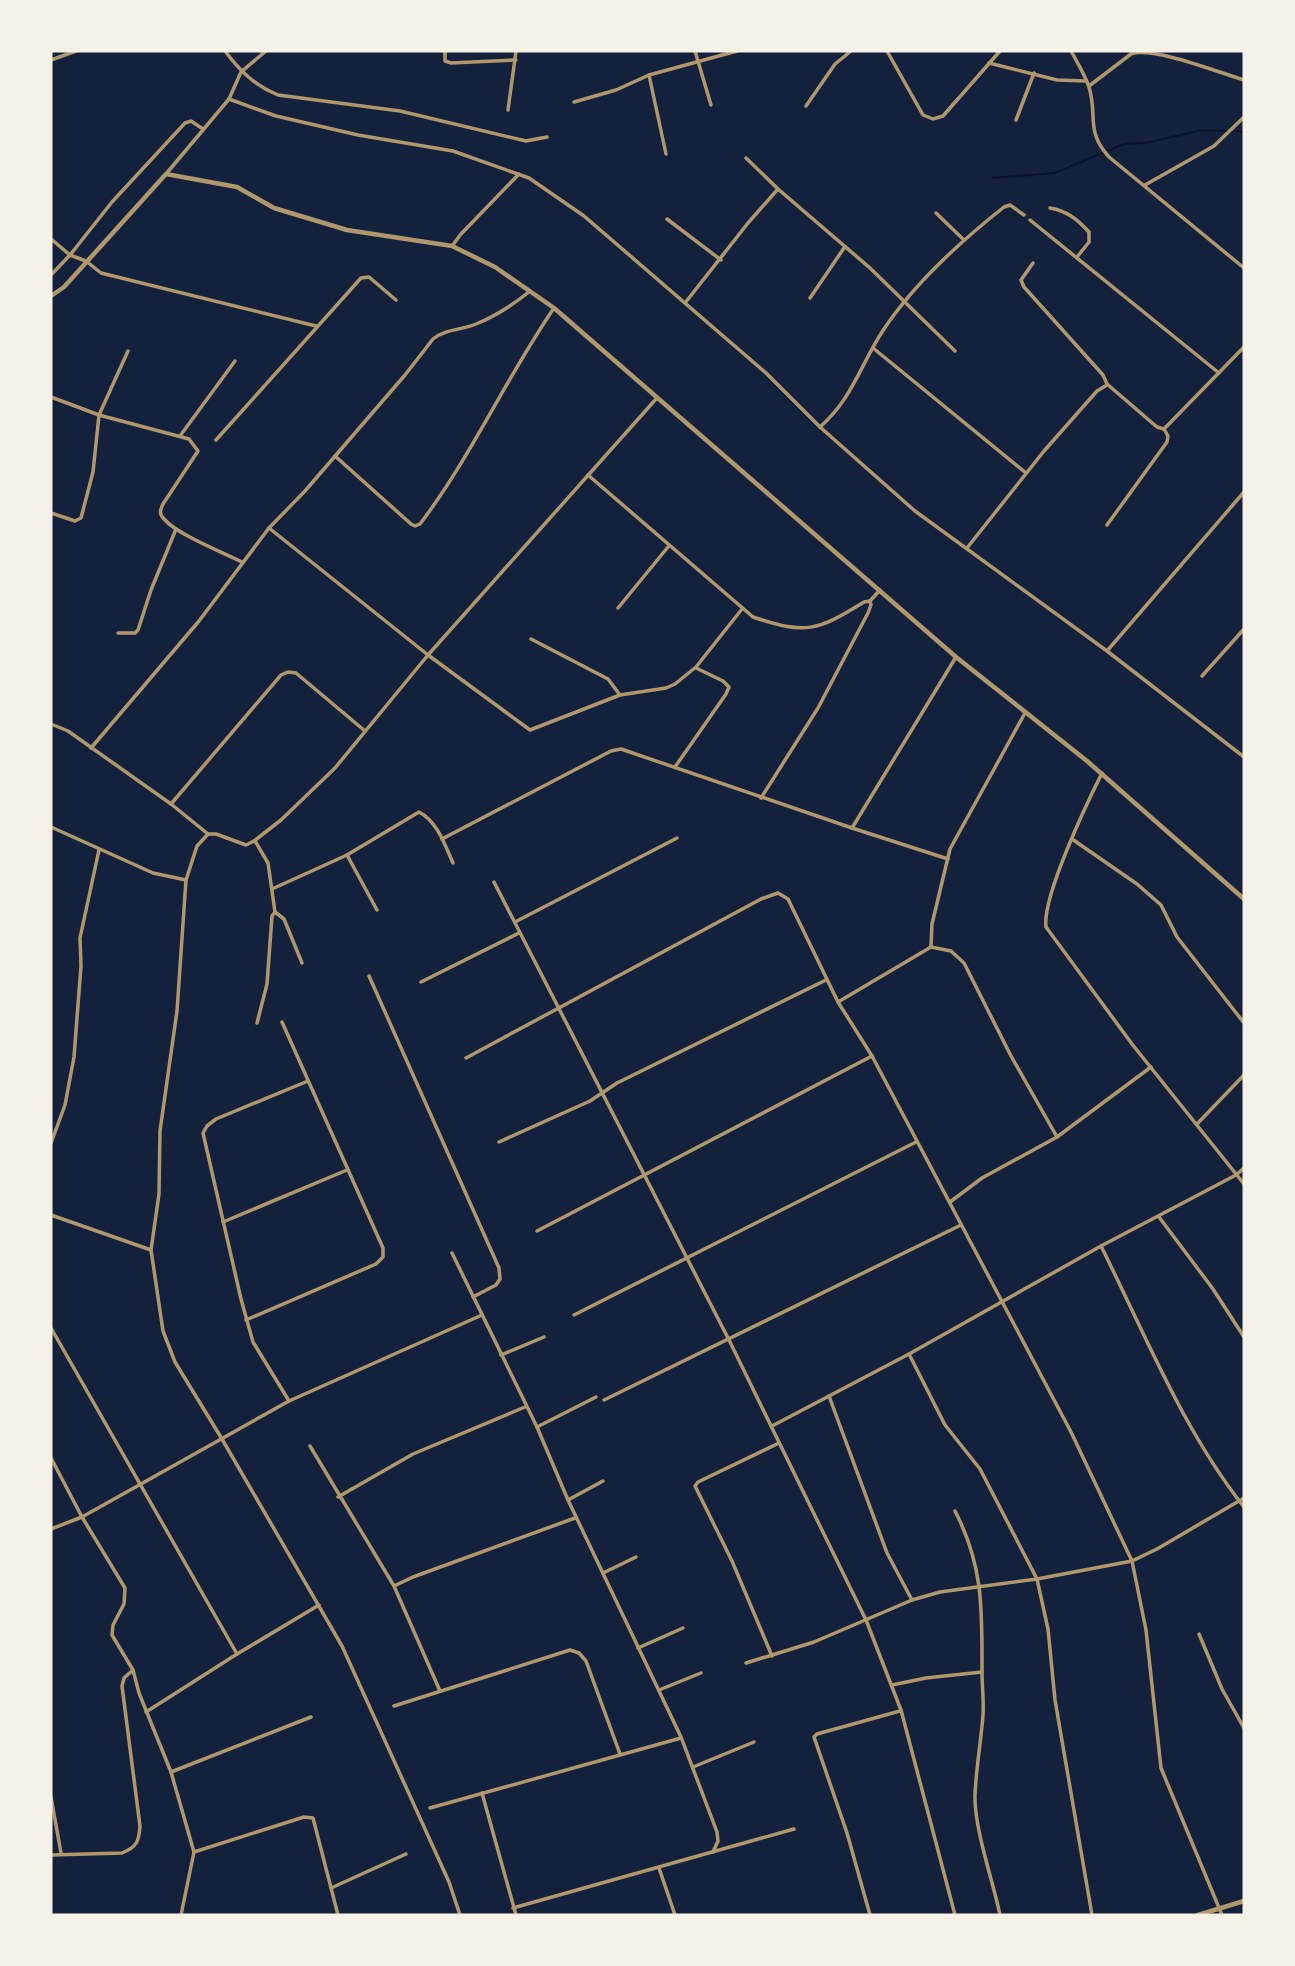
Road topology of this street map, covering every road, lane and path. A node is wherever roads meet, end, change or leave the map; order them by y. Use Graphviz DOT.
graph roads {
  1 [pos="76,51"];
  2 [pos="225,51"];
  3 [pos="266,51"];
  4 [pos="445,51"];
  5 [pos="516,51"];
  6 [pos="695,51"];
  7 [pos="737,51"];
  8 [pos="851,51"];
  9 [pos="887,51"];
  10 [pos="1000,51"];
  11 [pos="1071,51"];
  12 [pos="51,60"];
  13 [pos="516,60"];
  14 [pos="698,61"];
  15 [pos="988,63"];
  16 [pos="242,72"];
  17 [pos="1034,73"];
  18 [pos="649,75"];
  19 [pos="1244,80"];
  20 [pos="1088,83"];
  21 [pos="230,98"];
  22 [pos="574,102"];
  23 [pos="711,105"];
  24 [pos="806,106"];
  25 [pos="508,110"];
  26 [pos="1244,117"];
  27 [pos="1016,120"];
  28 [pos="204,129"];
  29 [pos="547,137"];
  30 [pos="666,154"];
  31 [pos="746,158"];
  32 [pos="166,174"];
  33 [pos="519,174"];
  34 [pos="1145,185"];
  35 [pos="778,190"];
  36 [pos="1049,208"];
  37 [pos="936,214"];
  38 [pos="1024,215"];
  39 [pos="667,219"];
  40 [pos="1030,220"];
  41 [pos="51,239"];
  42 [pos="964,240"];
  43 [pos="452,246"];
  44 [pos="845,248"];
  45 [pos="70,255"];
  46 [pos="1077,257"];
  47 [pos="721,260"];
  48 [pos="86,261"];
  49 [pos="1032,263"];
  50 [pos="1244,268"];
  51 [pos="51,275"];
  52 [pos="530,291"];
  53 [pos="51,296"];
  54 [pos="810,298"];
  55 [pos="397,300"];
  56 [pos="903,302"];
  57 [pos="685,303"];
  58 [pos="554,308"];
  59 [pos="316,326"];
  60 [pos="1244,347"];
  61 [pos="873,348"];
  62 [pos="128,351"];
  63 [pos="955,351"];
  64 [pos="235,361"];
  65 [pos="1219,373"];
  66 [pos="1107,384"];
  67 [pos="51,397"];
  68 [pos="656,398"];
  69 [pos="99,415"];
  70 [pos="820,426"];
  71 [pos="1164,429"];
  72 [pos="180,436"];
  73 [pos="216,440"];
  74 [pos="335,456"];
  75 [pos="1026,473"];
  76 [pos="588,475"];
  77 [pos="1244,492"];
  78 [pos="51,513"];
  79 [pos="1107,525"];
  80 [pos="176,528"];
  81 [pos="268,528"];
  82 [pos="668,546"];
  83 [pos="967,548"];
  84 [pos="243,563"];
  85 [pos="880,590"];
  86 [pos="870,601"];
  87 [pos="618,608"];
  88 [pos="742,609"];
  89 [pos="1244,629"];
  90 [pos="118,632"];
  91 [pos="531,639"];
  92 [pos="1107,651"];
  93 [pos="428,655"];
  94 [pos="956,657"];
  95 [pos="696,667"];
  96 [pos="1202,676"];
  97 [pos="620,695"];
  98 [pos="1026,713"];
  99 [pos="51,724"];
  100 [pos="365,731"];
  101 [pos="91,748"];
  102 [pos="1244,757"];
  103 [pos="675,767"];
  104 [pos="1102,773"];
  105 [pos="761,798"];
  106 [pos="171,804"];
  107 [pos="51,827"];
  108 [pos="852,828"];
  109 [pos="208,834"];
  110 [pos="677,838"];
  111 [pos="442,839"];
  112 [pos="1072,839"];
  113 [pos="254,841"];
  114 [pos="99,850"];
  115 [pos="347,855"];
  116 [pos="948,859"];
  117 [pos="453,863"];
  118 [pos="186,880"];
  119 [pos="494,882"];
  120 [pos="272,889"];
  121 [pos="1244,900"];
  122 [pos="377,910"];
  123 [pos="275,912"];
  124 [pos="515,922"];
  125 [pos="520,932"];
  126 [pos="931,947"];
  127 [pos="302,963"];
  128 [pos="369,976"];
  129 [pos="826,980"];
  130 [pos="421,982"];
  131 [pos="838,1002"];
  132 [pos="558,1008"];
  133 [pos="282,1022"];
  134 [pos="1244,1023"];
  135 [pos="257,1024"];
  136 [pos="872,1056"];
  137 [pos="466,1058"];
  138 [pos="1151,1067"];
  139 [pos="1244,1076"];
  140 [pos="308,1081"];
  141 [pos="602,1092"];
  142 [pos="1197,1124"];
  143 [pos="1057,1137"];
  144 [pos="499,1142"];
  145 [pos="916,1142"];
  146 [pos="51,1143"];
  147 [pos="1244,1168"];
  148 [pos="347,1170"];
  149 [pos="1236,1175"];
  150 [pos="644,1177"];
  151 [pos="1244,1184"];
  152 [pos="950,1202"];
  153 [pos="51,1214"];
  154 [pos="1159,1217"];
  155 [pos="223,1222"];
  156 [pos="961,1225"];
  157 [pos="537,1231"];
  158 [pos="1101,1247"];
  159 [pos="151,1250"];
  160 [pos="452,1253"];
  161 [pos="686,1258"];
  162 [pos="473,1297"];
  163 [pos="1002,1302"];
  164 [pos="482,1315"];
  165 [pos="574,1315"];
  166 [pos="246,1320"];
  167 [pos="51,1328"];
  168 [pos="544,1337"];
  169 [pos="1244,1337"];
  170 [pos="729,1340"];
  171 [pos="909,1354"];
  172 [pos="501,1355"];
  173 [pos="829,1396"];
  174 [pos="596,1397"];
  175 [pos="604,1400"];
  176 [pos="289,1401"];
  177 [pos="526,1406"];
  178 [pos="772,1426"];
  179 [pos="537,1427"];
  180 [pos="222,1438"];
  181 [pos="779,1443"];
  182 [pos="310,1446"];
  183 [pos="51,1458"];
  184 [pos="603,1481"];
  185 [pos="140,1484"];
  186 [pos="338,1497"];
  187 [pos="1244,1498"];
  188 [pos="568,1500"];
  189 [pos="1239,1501"];
  190 [pos="1244,1507"];
  191 [pos="955,1511"];
  192 [pos="82,1517"];
  193 [pos="576,1518"];
  194 [pos="51,1528"];
  195 [pos="636,1557"];
  196 [pos="1132,1561"];
  197 [pos="603,1573"];
  198 [pos="1037,1578"];
  199 [pos="979,1585"];
  200 [pos="394,1586"];
  201 [pos="912,1600"];
  202 [pos="318,1605"];
  203 [pos="866,1620"];
  204 [pos="683,1628"];
  205 [pos="1199,1634"];
  206 [pos="638,1648"];
  207 [pos="237,1654"];
  208 [pos="772,1656"];
  209 [pos="746,1663"];
  210 [pos="133,1670"];
  211 [pos="982,1672"];
  212 [pos="701,1673"];
  213 [pos="892,1685"];
  214 [pos="659,1690"];
  215 [pos="440,1691"];
  216 [pos="394,1706"];
  217 [pos="901,1710"];
  218 [pos="146,1712"];
  219 [pos="311,1717"];
  220 [pos="1243,1725"];
  221 [pos="681,1737"];
  222 [pos="754,1742"];
  223 [pos="620,1754"];
  224 [pos="693,1767"];
  225 [pos="171,1772"];
  226 [pos="482,1793"];
  227 [pos="51,1797"];
  228 [pos="430,1808"];
  229 [pos="794,1829"];
  230 [pos="194,1852"];
  231 [pos="713,1852"];
  232 [pos="61,1853"];
  233 [pos="406,1854"];
  234 [pos="51,1855"];
  235 [pos="659,1868"];
  236 [pos="331,1888"];
  237 [pos="1244,1900"];
  238 [pos="513,1908"];
  239 [pos="1219,1908"];
  240 [pos="180,1915"];
  241 [pos="338,1915"];
  242 [pos="460,1915"];
  243 [pos="516,1915"];
  244 [pos="675,1915"];
  245 [pos="870,1915"];
  246 [pos="955,1915"];
  247 [pos="999,1915"];
  248 [pos="1093,1915"];
  249 [pos="1198,1915"];
  250 [pos="1222,1915"];
  1 -- 12 [label="street"];
  2 -- 16 [label="street"];
  3 -- 16 [label="street"];
  4 -- 13 [label="street"];
  5 -- 13 [label="street"];
  6 -- 14 [label="street"];
  7 -- 14 [label="street"];
  8 -- 24 [label="street"];
  9 -- 15 [label="street"];
  10 -- 15 [label="street"];
  11 -- 20 [label="street"];
  13 -- 25 [label="street"];
  14 -- 18 [label="street"];
  14 -- 23 [label="street"];
  15 -- 17 [label="street"];
  16 -- 21 [label="street"];
  16 -- 29 [label="street"];
  17 -- 20 [label="street"];
  17 -- 27 [label="street"];
  18 -- 22 [label="street"];
  18 -- 30 [label="street"];
  19 -- 20 [label="street"];
  20 -- 34 [label="street"];
  21 -- 28 [label="street"];
  21 -- 33 [label="street"];
  26 -- 34 [label="street"];
  28 -- 32 [label="street"];
  28 -- 45 [label="street"];
  31 -- 35 [label="street"];
  32 -- 43 [label="street"];
  32 -- 48 [label="street"];
  33 -- 43 [label="street"];
  33 -- 57 [label="street"];
  34 -- 50 [label="street"];
  35 -- 44 [label="street"];
  35 -- 47 [label="street"];
  36 -- 46 [label="street"];
  37 -- 42 [label="street"];
  38 -- 42 [label="street"];
  39 -- 47 [label="street"];
  40 -- 46 [label="street"];
  41 -- 45 [label="street"];
  42 -- 56 [label="street"];
  43 -- 52 [label="street"];
  44 -- 54 [label="street"];
  44 -- 56 [label="street"];
  45 -- 48 [label="street"];
  45 -- 51 [label="street"];
  46 -- 65 [label="street"];
  47 -- 57 [label="street"];
  48 -- 53 [label="street"];
  48 -- 59 [label="street"];
  49 -- 66 [label="street"];
  52 -- 58 [label="street"];
  52 -- 74 [label="street"];
  55 -- 59 [label="street"];
  56 -- 61 [label="street"];
  56 -- 63 [label="street"];
  57 -- 70 [label="street"];
  58 -- 68 [label="street"];
  58 -- 74 [label="street"];
  59 -- 73 [label="street"];
  60 -- 65 [label="street"];
  61 -- 70 [label="street"];
  61 -- 75 [label="street"];
  62 -- 69 [label="street"];
  64 -- 72 [label="street"];
  65 -- 71 [label="street"];
  66 -- 71 [label="street"];
  66 -- 75 [label="street"];
  67 -- 69 [label="street"];
  68 -- 76 [label="street"];
  68 -- 85 [label="street"];
  69 -- 72 [label="street"];
  69 -- 78 [label="street"];
  70 -- 83 [label="street"];
  71 -- 79 [label="street"];
  72 -- 80 [label="street"];
  74 -- 81 [label="street"];
  75 -- 83 [label="street"];
  76 -- 82 [label="street"];
  76 -- 93 [label="street"];
  77 -- 92 [label="street"];
  80 -- 84 [label="street"];
  80 -- 90 [label="street"];
  81 -- 84 [label="street"];
  81 -- 93 [label="street"];
  82 -- 87 [label="street"];
  82 -- 88 [label="street"];
  83 -- 92 [label="street"];
  84 -- 101 [label="street"];
  85 -- 86 [label="street"];
  85 -- 94 [label="street"];
  86 -- 88 [label="street"];
  86 -- 105 [label="street"];
  88 -- 95 [label="street"];
  89 -- 96 [label="street"];
  91 -- 97 [label="street"];
  92 -- 102 [label="street"];
  93 -- 97 [label="street"];
  93 -- 100 [label="street"];
  94 -- 98 [label="street"];
  94 -- 108 [label="street"];
  95 -- 97 [label="street"];
  95 -- 103 [label="street"];
  98 -- 104 [label="street"];
  98 -- 116 [label="street"];
  99 -- 101 [label="street"];
  100 -- 106 [label="street"];
  100 -- 113 [label="street"];
  101 -- 106 [label="street"];
  103 -- 105 [label="street"];
  103 -- 111 [label="street"];
  104 -- 112 [label="street"];
  104 -- 121 [label="street"];
  105 -- 108 [label="street"];
  106 -- 109 [label="street"];
  107 -- 114 [label="street"];
  108 -- 116 [label="street"];
  109 -- 113 [label="street"];
  109 -- 118 [label="street"];
  110 -- 124 [label="street"];
  111 -- 115 [label="street"];
  111 -- 117 [label="street"];
  112 -- 134 [label="street"];
  112 -- 138 [label="street"];
  113 -- 120 [label="street"];
  114 -- 118 [label="street"];
  114 -- 146 [label="street"];
  115 -- 120 [label="street"];
  115 -- 122 [label="street"];
  116 -- 126 [label="street"];
  118 -- 159 [label="street"];
  119 -- 124 [label="street"];
  120 -- 123 [label="street"];
  123 -- 127 [label="street"];
  123 -- 135 [label="street"];
  124 -- 125 [label="street"];
  125 -- 130 [label="street"];
  125 -- 132 [label="street"];
  126 -- 131 [label="street"];
  126 -- 143 [label="street"];
  128 -- 162 [label="street"];
  129 -- 131 [label="street"];
  129 -- 132 [label="street"];
  129 -- 141 [label="street"];
  131 -- 136 [label="street"];
  132 -- 137 [label="street"];
  132 -- 141 [label="street"];
  133 -- 140 [label="street"];
  136 -- 145 [label="street"];
  136 -- 150 [label="street"];
  138 -- 142 [label="street"];
  138 -- 143 [label="street"];
  139 -- 142 [label="street"];
  140 -- 148 [label="street"];
  140 -- 155 [label="street"];
  141 -- 144 [label="street"];
  141 -- 150 [label="street"];
  142 -- 149 [label="street"];
  143 -- 152 [label="street"];
  145 -- 152 [label="street"];
  145 -- 161 [label="street"];
  147 -- 149 [label="street"];
  148 -- 155 [label="street"];
  148 -- 166 [label="street"];
  149 -- 151 [label="street"];
  149 -- 154 [label="street"];
  150 -- 157 [label="street"];
  150 -- 161 [label="street"];
  152 -- 156 [label="street"];
  153 -- 159 [label="street"];
  154 -- 158 [label="street"];
  154 -- 169 [label="street"];
  155 -- 166 [label="street"];
  156 -- 163 [label="street"];
  156 -- 170 [label="street"];
  158 -- 163 [label="street"];
  158 -- 189 [label="street"];
  159 -- 180 [label="street"];
  160 -- 162 [label="street"];
  161 -- 165 [label="street"];
  161 -- 170 [label="street"];
  162 -- 164 [label="street"];
  163 -- 171 [label="street"];
  163 -- 196 [label="street"];
  164 -- 172 [label="street"];
  164 -- 176 [label="street"];
  166 -- 176 [label="street"];
  167 -- 185 [label="street"];
  168 -- 172 [label="street"];
  170 -- 175 [label="street"];
  170 -- 178 [label="street"];
  171 -- 173 [label="street"];
  171 -- 198 [label="street"];
  172 -- 177 [label="street"];
  173 -- 178 [label="street"];
  173 -- 201 [label="street"];
  174 -- 179 [label="street"];
  176 -- 180 [label="street"];
  177 -- 179 [label="street"];
  177 -- 186 [label="street"];
  178 -- 181 [label="street"];
  179 -- 188 [label="street"];
  180 -- 185 [label="street"];
  180 -- 202 [label="street"];
  181 -- 203 [label="street"];
  181 -- 208 [label="street"];
  182 -- 186 [label="street"];
  183 -- 192 [label="street"];
  184 -- 188 [label="street"];
  185 -- 192 [label="street"];
  185 -- 207 [label="street"];
  186 -- 200 [label="street"];
  187 -- 189 [label="street"];
  188 -- 193 [label="street"];
  189 -- 190 [label="street"];
  189 -- 196 [label="street"];
  191 -- 199 [label="street"];
  192 -- 194 [label="street"];
  192 -- 210 [label="street"];
  193 -- 197 [label="street"];
  193 -- 200 [label="street"];
  195 -- 197 [label="street"];
  196 -- 198 [label="street"];
  196 -- 239 [label="street"];
  197 -- 206 [label="street"];
  198 -- 199 [label="street"];
  198 -- 248 [label="street"];
  199 -- 201 [label="street"];
  199 -- 211 [label="street"];
  200 -- 215 [label="street"];
  201 -- 203 [label="street"];
  202 -- 207 [label="street"];
  202 -- 242 [label="street"];
  203 -- 208 [label="street"];
  203 -- 213 [label="street"];
  204 -- 206 [label="street"];
  205 -- 220 [label="street"];
  206 -- 214 [label="street"];
  207 -- 218 [label="street"];
  208 -- 209 [label="street"];
  210 -- 218 [label="street"];
  210 -- 232 [label="street"];
  211 -- 213 [label="street"];
  211 -- 247 [label="street"];
  212 -- 214 [label="street"];
  213 -- 217 [label="street"];
  214 -- 221 [label="street"];
  215 -- 216 [label="street"];
  215 -- 223 [label="street"];
  217 -- 245 [label="street"];
  217 -- 246 [label="street"];
  218 -- 225 [label="street"];
  219 -- 225 [label="street"];
  221 -- 223 [label="street"];
  221 -- 224 [label="street"];
  222 -- 224 [label="street"];
  223 -- 226 [label="street"];
  224 -- 231 [label="street"];
  225 -- 230 [label="street"];
  226 -- 228 [label="street"];
  226 -- 238 [label="street"];
  227 -- 232 [label="street"];
  229 -- 231 [label="street"];
  230 -- 236 [label="street"];
  230 -- 240 [label="street"];
  231 -- 235 [label="street"];
  232 -- 234 [label="street"];
  233 -- 236 [label="street"];
  235 -- 238 [label="street"];
  235 -- 244 [label="street"];
  236 -- 241 [label="street"];
  237 -- 239 [label="street"];
  238 -- 243 [label="street"];
  239 -- 249 [label="street"];
  239 -- 250 [label="street"];
}
